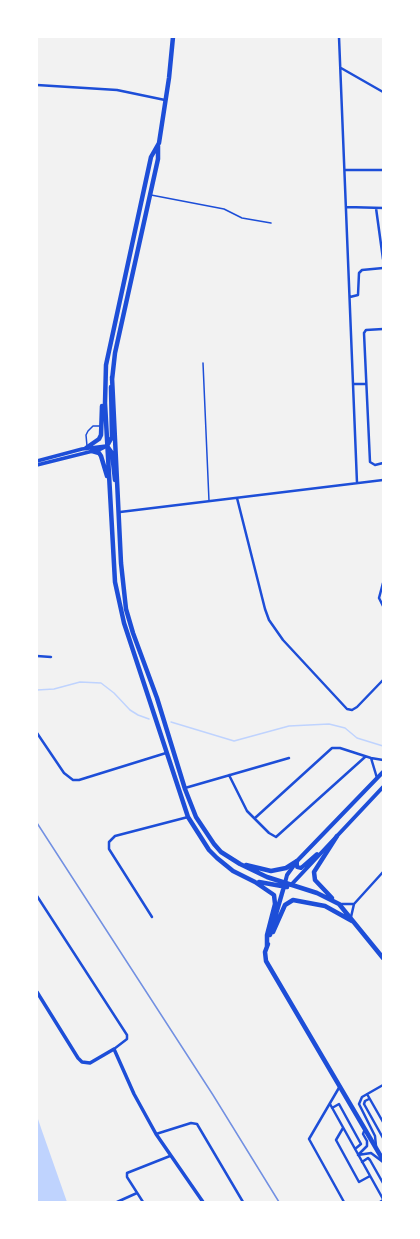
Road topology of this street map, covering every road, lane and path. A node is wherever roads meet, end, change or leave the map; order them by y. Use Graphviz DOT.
graph roads {
  1 [pos="173,37"];
  2 [pos="339,37"];
  3 [pos="340,67"];
  4 [pos="37,85"];
  5 [pos="383,92"];
  6 [pos="166,100"];
  7 [pos="159,143"];
  8 [pos="345,170"];
  9 [pos="383,170"];
  10 [pos="150,194"];
  11 [pos="346,208"];
  12 [pos="376,208"];
  13 [pos="383,208"];
  14 [pos="271,223"];
  15 [pos="383,252"];
  16 [pos="383,259"];
  17 [pos="383,268"];
  18 [pos="350,297"];
  19 [pos="383,329"];
  20 [pos="203,363"];
  21 [pos="112,377"];
  22 [pos="105,380"];
  23 [pos="354,384"];
  24 [pos="366,384"];
  25 [pos="102,426"];
  26 [pos="107,446"];
  27 [pos="86,447"];
  28 [pos="92,451"];
  29 [pos="37,461"];
  30 [pos="383,464"];
  31 [pos="37,465"];
  32 [pos="109,480"];
  33 [pos="383,480"];
  34 [pos="357,483"];
  35 [pos="237,498"];
  36 [pos="209,501"];
  37 [pos="120,512"];
  38 [pos="383,583"];
  39 [pos="383,606"];
  40 [pos="37,656"];
  41 [pos="51,657"];
  42 [pos="383,680"];
  43 [pos="37,733"];
  44 [pos="166,753"];
  45 [pos="366,757"];
  46 [pos="289,758"];
  47 [pos="371,758"];
  48 [pos="383,760"];
  49 [pos="383,772"];
  50 [pos="229,775"];
  51 [pos="377,778"];
  52 [pos="383,787"];
  53 [pos="185,789"];
  54 [pos="188,817"];
  55 [pos="255,818"];
  56 [pos="337,836"];
  57 [pos="324,850"];
  58 [pos="297,861"];
  59 [pos="240,864"];
  60 [pos="383,872"];
  61 [pos="255,882"];
  62 [pos="284,885"];
  63 [pos="291,885"];
  64 [pos="37,896"];
  65 [pos="337,903"];
  66 [pos="354,904"];
  67 [pos="152,917"];
  68 [pos="351,917"];
  69 [pos="356,923"];
  70 [pos="270,939"];
  71 [pos="267,946"];
  72 [pos="383,958"];
  73 [pos="37,992"];
  74 [pos="114,1049"];
  75 [pos="340,1086"];
  76 [pos="383,1086"];
  77 [pos="367,1094"];
  78 [pos="369,1099"];
  79 [pos="330,1104"];
  80 [pos="332,1108"];
  81 [pos="383,1122"];
  82 [pos="343,1128"];
  83 [pos="365,1128"];
  84 [pos="156,1134"];
  85 [pos="383,1138"];
  86 [pos="376,1148"];
  87 [pos="355,1149"];
  88 [pos="358,1155"];
  89 [pos="170,1156"];
  90 [pos="383,1161"];
  91 [pos="362,1162"];
  92 [pos="370,1176"];
  93 [pos="383,1183"];
  94 [pos="137,1193"];
  95 [pos="383,1197"];
  96 [pos="117,1202"];
  97 [pos="143,1202"];
  98 [pos="203,1202"];
  99 [pos="243,1202"];
  100 [pos="344,1202"];
  101 [pos="380,1202"];
  1 -- 6 [label="main road"];
  2 -- 3 [label="street"];
  3 -- 5 [label="street"];
  3 -- 8 [label="street"];
  4 -- 6 [label="street"];
  6 -- 7 [label="main road"];
  7 -- 10 [label="main road"];
  7 -- 22 [label="main road"];
  8 -- 9 [label="street"];
  8 -- 11 [label="street"];
  10 -- 14 [label="lane"];
  10 -- 21 [label="main road"];
  11 -- 12 [label="street"];
  11 -- 18 [label="street"];
  12 -- 13 [label="street"];
  12 -- 15 [label="street"];
  15 -- 16 [label="street"];
  17 -- 18 [label="street"];
  18 -- 23 [label="street"];
  19 -- 24 [label="street"];
  20 -- 36 [label="lane"];
  21 -- 26 [label="main road"];
  21 -- 37 [label="main road"];
  22 -- 25 [label="main road"];
  22 -- 26 [label="main road"];
  23 -- 24 [label="street"];
  23 -- 34 [label="street"];
  24 -- 30 [label="street"];
  25 -- 27 [label="main road"];
  25 -- 27 [label="lane"];
  26 -- 27 [label="street"];
  26 -- 28 [label="street"];
  26 -- 32 [label="main road"];
  26 -- 37 [label="main road"];
  27 -- 29 [label="street"];
  28 -- 31 [label="street"];
  28 -- 32 [label="main road"];
  32 -- 44 [label="main road"];
  33 -- 34 [label="street"];
  34 -- 35 [label="street"];
  35 -- 36 [label="street"];
  35 -- 42 [label="street"];
  36 -- 37 [label="street"];
  37 -- 53 [label="main road"];
  38 -- 39 [label="street"];
  40 -- 41 [label="street"];
  43 -- 44 [label="street"];
  44 -- 54 [label="main road"];
  45 -- 47 [label="street"];
  45 -- 55 [label="street"];
  45 -- 55 [label="street"];
  46 -- 50 [label="street"];
  47 -- 48 [label="street"];
  47 -- 51 [label="street"];
  49 -- 51 [label="main road"];
  50 -- 53 [label="street"];
  50 -- 55 [label="street"];
  51 -- 58 [label="main road"];
  52 -- 56 [label="main road"];
  53 -- 59 [label="main road"];
  54 -- 61 [label="main road"];
  54 -- 67 [label="street"];
  56 -- 57 [label="main road"];
  56 -- 65 [label="main road"];
  57 -- 58 [label="main road"];
  57 -- 63 [label="main road"];
  58 -- 59 [label="main road"];
  58 -- 62 [label="main road"];
  59 -- 62 [label="main road"];
  60 -- 66 [label="street"];
  61 -- 62 [label="main road"];
  61 -- 71 [label="main road"];
  62 -- 63 [label="main road"];
  62 -- 70 [label="main road"];
  63 -- 65 [label="main road"];
  64 -- 74 [label="street"];
  65 -- 66 [label="street"];
  65 -- 68 [label="main road"];
  66 -- 68 [label="street"];
  68 -- 69 [label="main road"];
  69 -- 70 [label="main road"];
  69 -- 72 [label="main road"];
  70 -- 71 [label="main road"];
  71 -- 75 [label="main road"];
  73 -- 74 [label="street"];
  74 -- 84 [label="street"];
  75 -- 79 [label="street"];
  75 -- 83 [label="main road"];
  76 -- 77 [label="street"];
  77 -- 78 [label="street"];
  77 -- 86 [label="street"];
  78 -- 81 [label="street"];
  78 -- 85 [label="street"];
  79 -- 80 [label="street"];
  79 -- 100 [label="street"];
  80 -- 82 [label="street"];
  80 -- 87 [label="street"];
  82 -- 87 [label="street"];
  82 -- 92 [label="street"];
  83 -- 86 [label="main road"];
  83 -- 88 [label="street"];
  84 -- 89 [label="street"];
  84 -- 99 [label="street"];
  86 -- 90 [label="main road"];
  87 -- 88 [label="street"];
  88 -- 90 [label="street"];
  88 -- 91 [label="street"];
  89 -- 94 [label="street"];
  89 -- 98 [label="street"];
  91 -- 92 [label="street"];
  91 -- 93 [label="street"];
  92 -- 95 [label="street"];
  94 -- 96 [label="street"];
  94 -- 97 [label="street"];
  95 -- 101 [label="street"];
}
